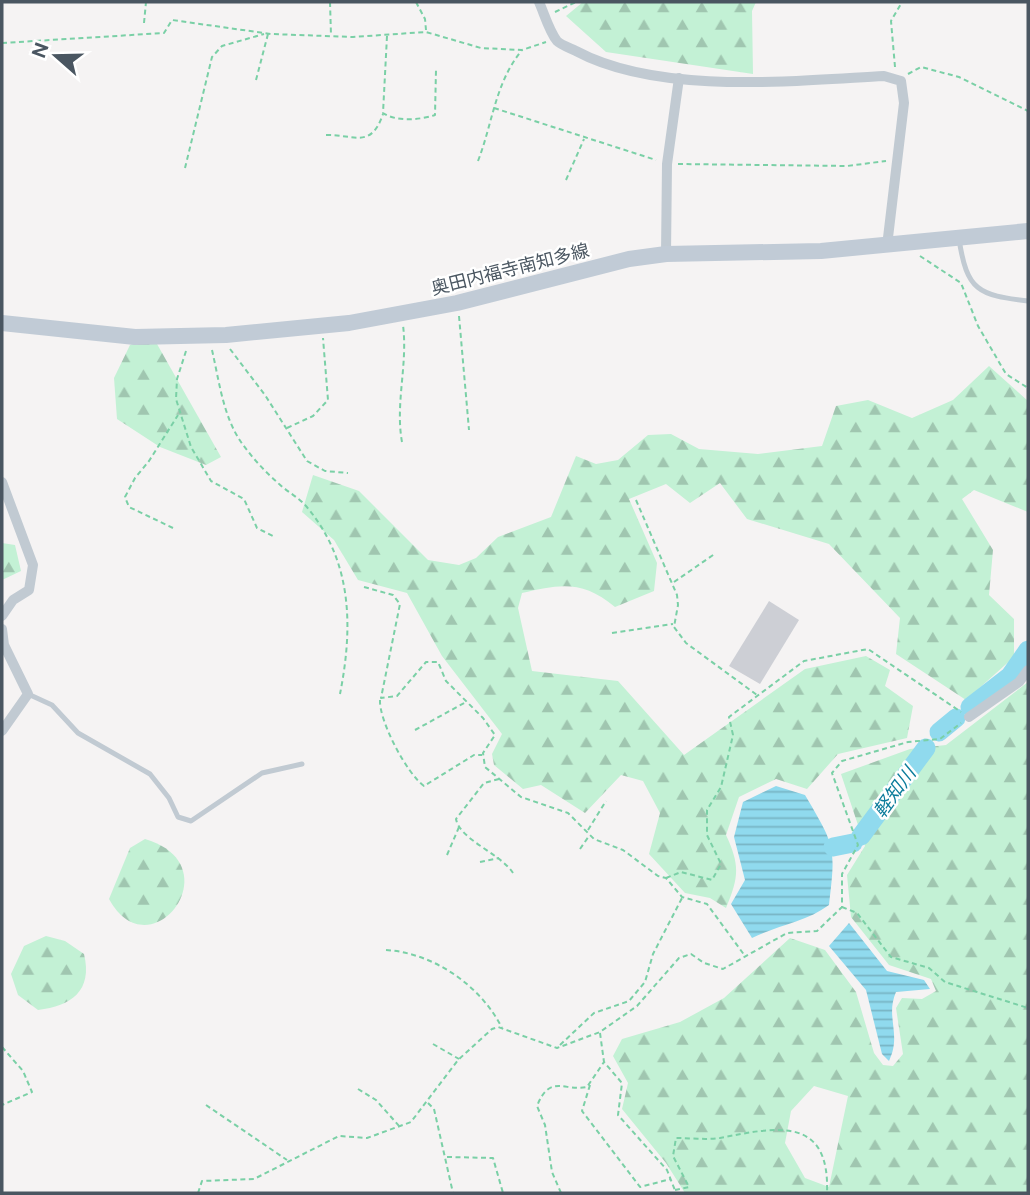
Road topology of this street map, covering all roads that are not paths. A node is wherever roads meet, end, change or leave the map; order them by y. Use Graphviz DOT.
graph roads {
  1 [pos="539,2"];
  2 [pos="679,78"];
  3 [pos="1028,230"];
  4 [pos="959,236"];
  5 [pos="887,246"];
  6 [pos="666,254"];
  7 [pos="1028,301"];
  8 [pos="2,323"];
  9 [pos="2,482"];
  10 [pos="2,616"];
  11 [pos="2,629"];
  12 [pos="1028,670"];
  13 [pos="28,694"];
  14 [pos="969,717"];
  15 [pos="2,732"];
  16 [pos="302,764"];
  1 -- 2 [label="street"];
  2 -- 5 [label="street"];
  2 -- 6 [label="street"];
  3 -- 4 [label="main road, 奥田内福寺南知多線"];
  4 -- 5 [label="main road, 奥田内福寺南知多線"];
  4 -- 7 [label="lane"];
  5 -- 6 [label="main road, 奥田内福寺南知多線"];
  6 -- 8 [label="main road, 奥田内福寺南知多線"];
  9 -- 10 [label="street"];
  11 -- 13 [label="street"];
  12 -- 14 [label="street"];
  13 -- 15 [label="street"];
  13 -- 16 [label="lane"];
}
